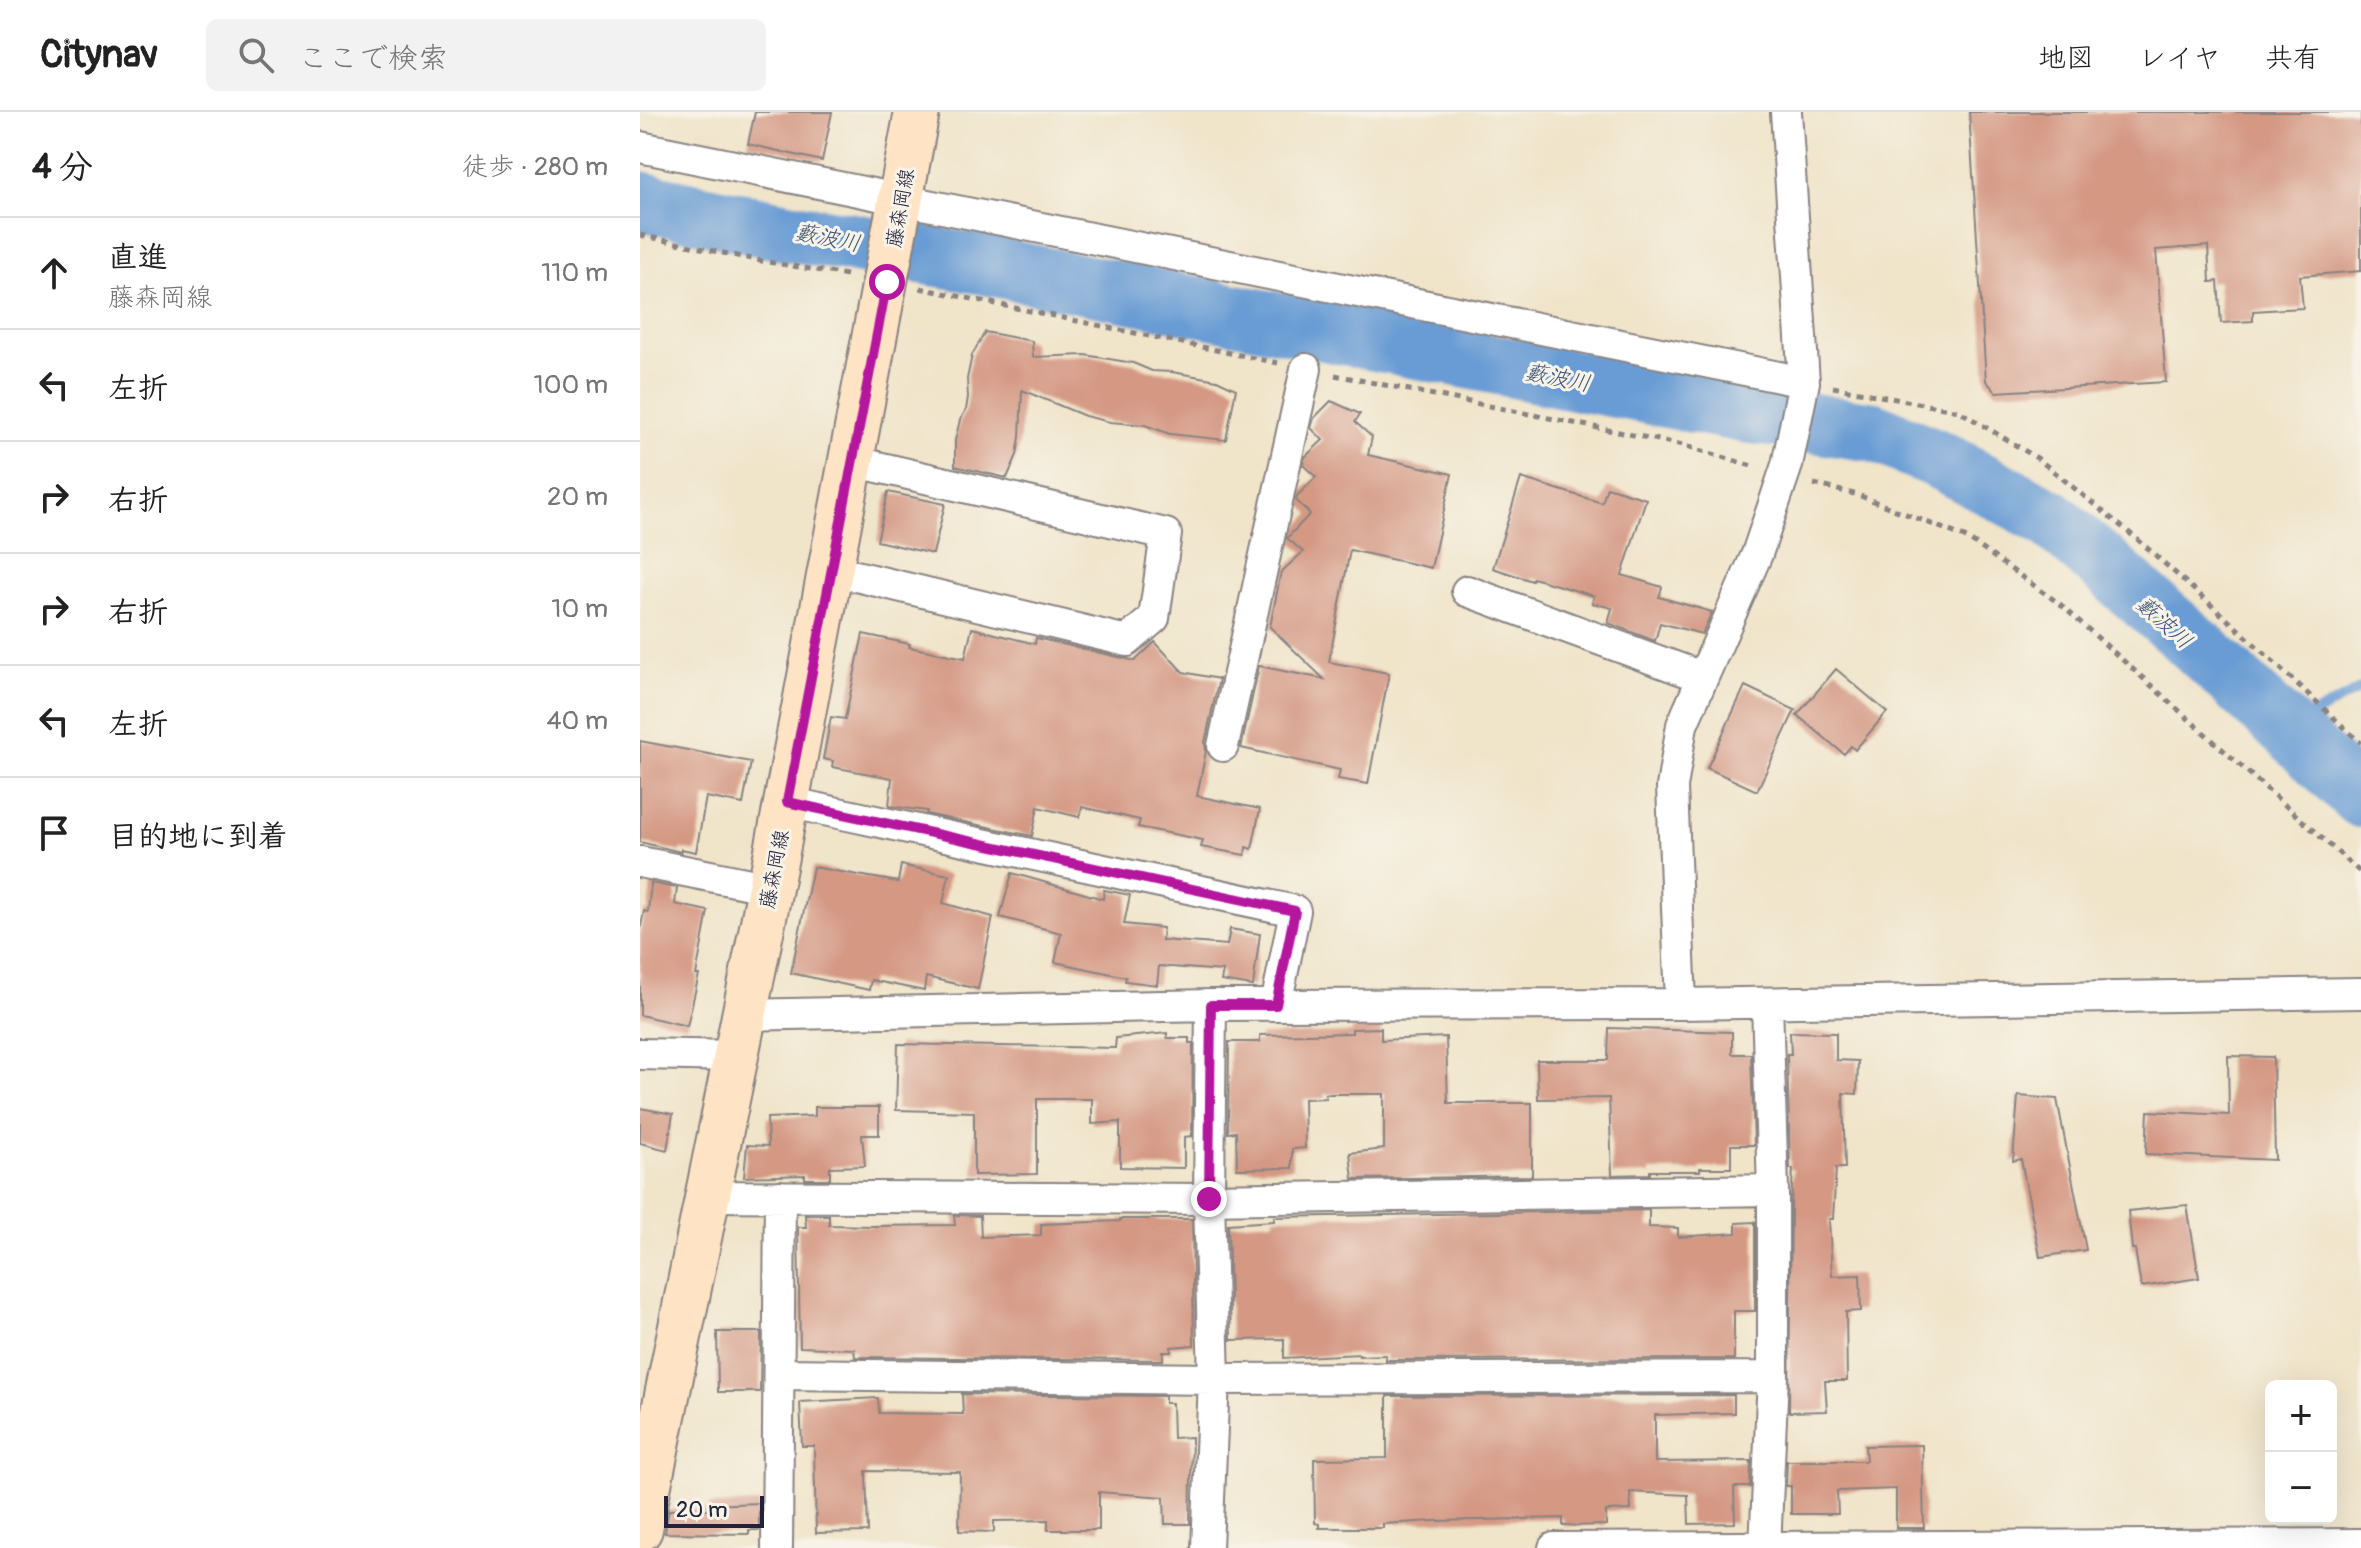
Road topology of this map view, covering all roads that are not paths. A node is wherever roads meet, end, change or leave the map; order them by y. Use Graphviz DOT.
graph roads {
  1 [pos="917,112"];
  2 [pos="1786,112"];
  3 [pos="640,147"];
  4 [pos="902,199"];
  5 [pos="1306,369"];
  6 [pos="1804,382"];
  7 [pos="852,461"];
  8 [pos="831,570"];
  9 [pos="1467,591"];
  10 [pos="1702,677"];
  11 [pos="1223,746"];
  12 [pos="787,802"];
  13 [pos="640,862"];
  14 [pos="770,888"];
  15 [pos="2361,993"];
  16 [pos="1767,1003"];
  17 [pos="1681,1004"];
  18 [pos="1211,1005"];
  19 [pos="1276,1005"];
  20 [pos="740,1035"];
  21 [pos="640,1054"];
  22 [pos="1773,1190"];
  23 [pos="709,1196"];
  24 [pos="780,1196"];
  25 [pos="1209,1199"];
  26 [pos="779,1374"];
  27 [pos="1773,1377"];
  28 [pos="1214,1379"];
  29 [pos="640,1529"];
  30 [pos="2361,1544"];
  31 [pos="1765,1547"];
  32 [pos="777,1548"];
  33 [pos="1207,1548"];
  34 [pos="1554,1548"];
  1 -- 4 [label="main road, 藤森岡線"];
  2 -- 6 [label="street"];
  3 -- 4 [label="street"];
  4 -- 6 [label="street"];
  4 -- 7 [label="main road, 藤森岡線"];
  5 -- 11 [label="street"];
  6 -- 10 [label="street"];
  7 -- 8 [label="main road, 藤森岡線"];
  7 -- 8 [label="street"];
  8 -- 12 [label="main road, 藤森岡線"];
  9 -- 10 [label="street"];
  10 -- 17 [label="street"];
  12 -- 14 [label="main road, 藤森岡線"];
  12 -- 19 [label="street"];
  13 -- 14 [label="street"];
  14 -- 20 [label="main road, 藤森岡線"];
  15 -- 16 [label="street"];
  16 -- 17 [label="street"];
  16 -- 22 [label="street"];
  17 -- 19 [label="street"];
  18 -- 19 [label="street"];
  18 -- 20 [label="street"];
  18 -- 25 [label="street"];
  20 -- 21 [label="street"];
  20 -- 23 [label="main road, 藤森岡線"];
  22 -- 25 [label="street"];
  22 -- 27 [label="street"];
  23 -- 24 [label="street"];
  23 -- 29 [label="main road, 藤森岡線"];
  24 -- 25 [label="street"];
  24 -- 26 [label="street"];
  25 -- 28 [label="street"];
  26 -- 28 [label="street"];
  26 -- 32 [label="street"];
  27 -- 28 [label="street"];
  27 -- 31 [label="street"];
  28 -- 33 [label="street"];
  30 -- 31 [label="street"];
  31 -- 34 [label="street"];
}
